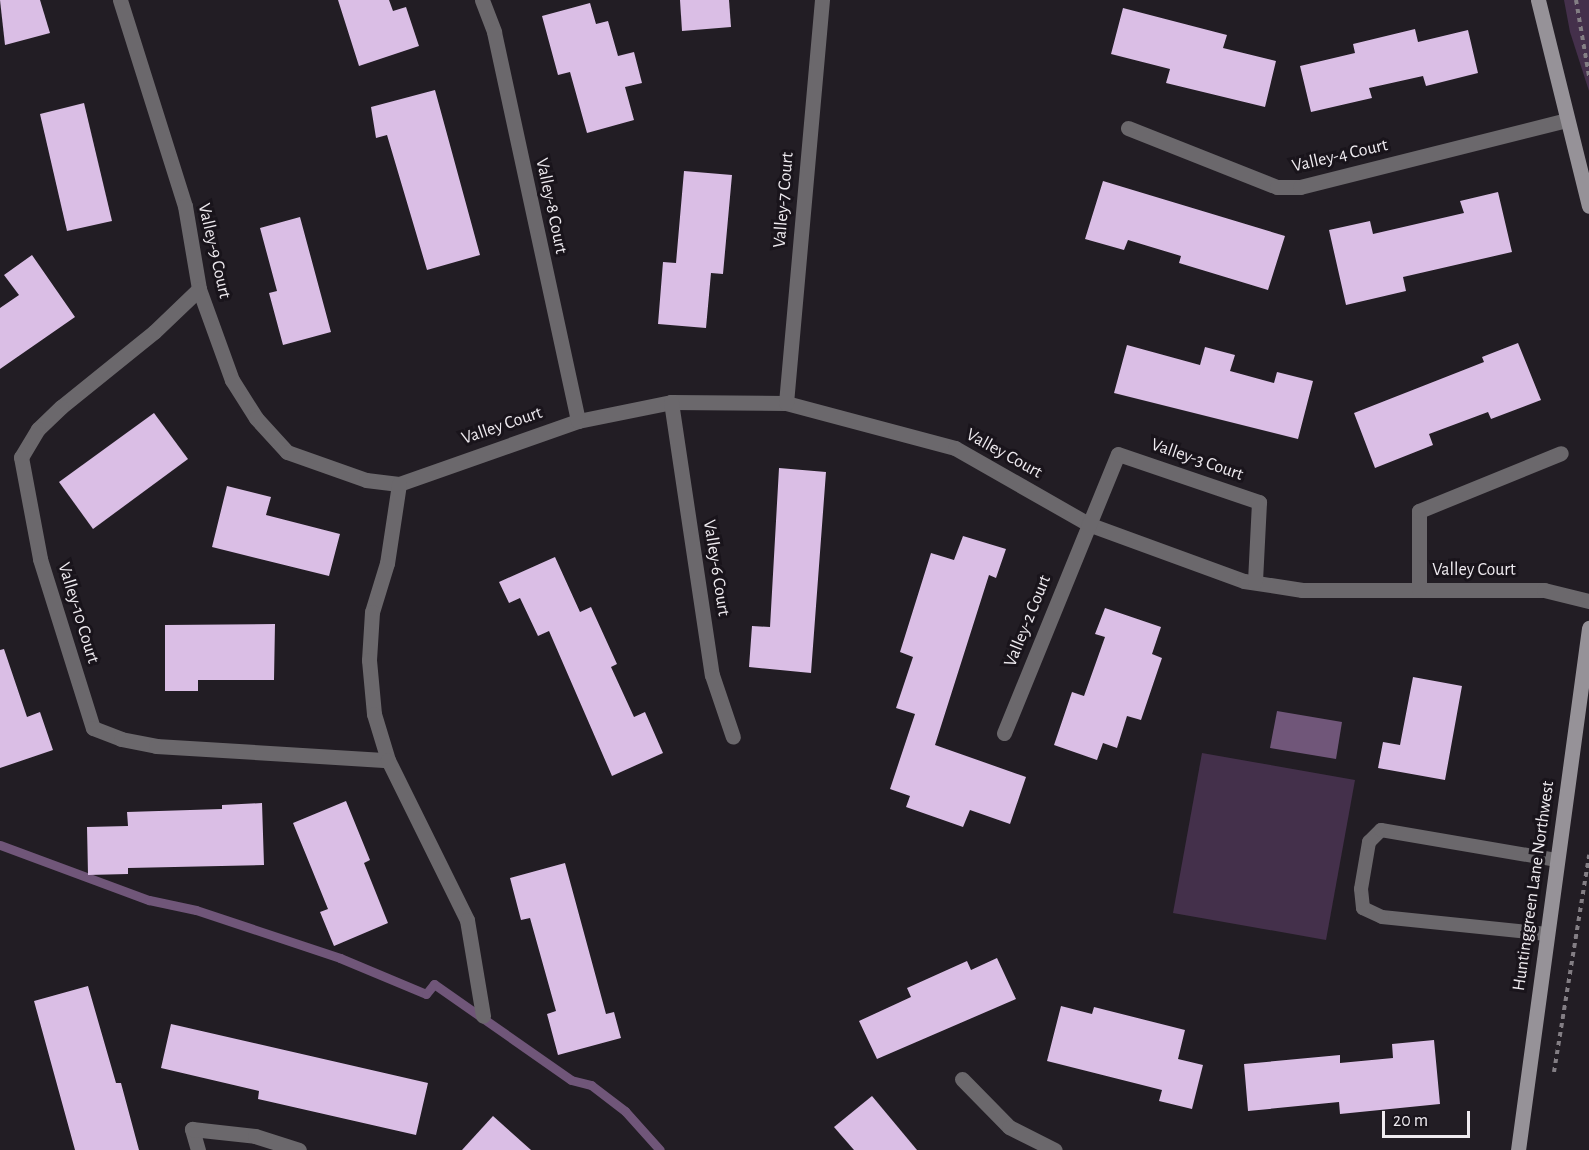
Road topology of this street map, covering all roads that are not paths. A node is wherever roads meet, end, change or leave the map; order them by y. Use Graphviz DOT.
graph roads {
  1 [pos="120,0"];
  2 [pos="482,0"];
  3 [pos="822,0"];
  4 [pos="1538,0"];
  5 [pos="1567,120"];
  6 [pos="1128,128"];
  7 [pos="1589,206"];
  8 [pos="199,289"];
  9 [pos="671,402"];
  10 [pos="786,403"];
  11 [pos="578,421"];
  12 [pos="1561,453"];
  13 [pos="399,484"];
  14 [pos="1088,524"];
  15 [pos="1255,582"];
  16 [pos="1419,590"];
  17 [pos="1589,601"];
  18 [pos="1589,628"];
  19 [pos="1004,733"];
  20 [pos="733,736"];
  21 [pos="388,760"];
  22 [pos="1557,860"];
  23 [pos="1547,934"];
  24 [pos="483,1016"];
  25 [pos="962,1079"];
  26 [pos="198,1150"];
  27 [pos="299,1150"];
  28 [pos="1055,1150"];
  29 [pos="1518,1150"];
  1 -- 8 [label="street, Valley-9 Court"];
  2 -- 11 [label="street, Valley-8 Court"];
  3 -- 10 [label="street, Valley-7 Court"];
  4 -- 5 [label="street"];
  5 -- 6 [label="street, Valley-4 Court"];
  5 -- 7 [label="street"];
  8 -- 13 [label="street, Valley-9 Court"];
  8 -- 21 [label="street, Valley-10 Court"];
  9 -- 10 [label="street, Valley Court"];
  9 -- 11 [label="street, Valley Court"];
  9 -- 20 [label="street, Valley-6 Court"];
  10 -- 14 [label="street, Valley Court"];
  11 -- 13 [label="street, Valley Court"];
  12 -- 16 [label="street"];
  13 -- 21 [label="street"];
  14 -- 15 [label="street, Valley Court"];
  14 -- 15 [label="street, Valley-3 Court"];
  14 -- 19 [label="street, Valley-2 Court"];
  15 -- 16 [label="street, Valley Court"];
  16 -- 17 [label="street, Valley Court"];
  18 -- 22 [label="street, Huntinggreen Lane Northwest"];
  21 -- 24 [label="street"];
  22 -- 23 [label="street, Huntinggreen Lane Northwest"];
  22 -- 23 [label="lane"];
  23 -- 29 [label="street, Huntinggreen Lane Northwest"];
  25 -- 28 [label="street"];
  26 -- 27 [label="street"];
}
